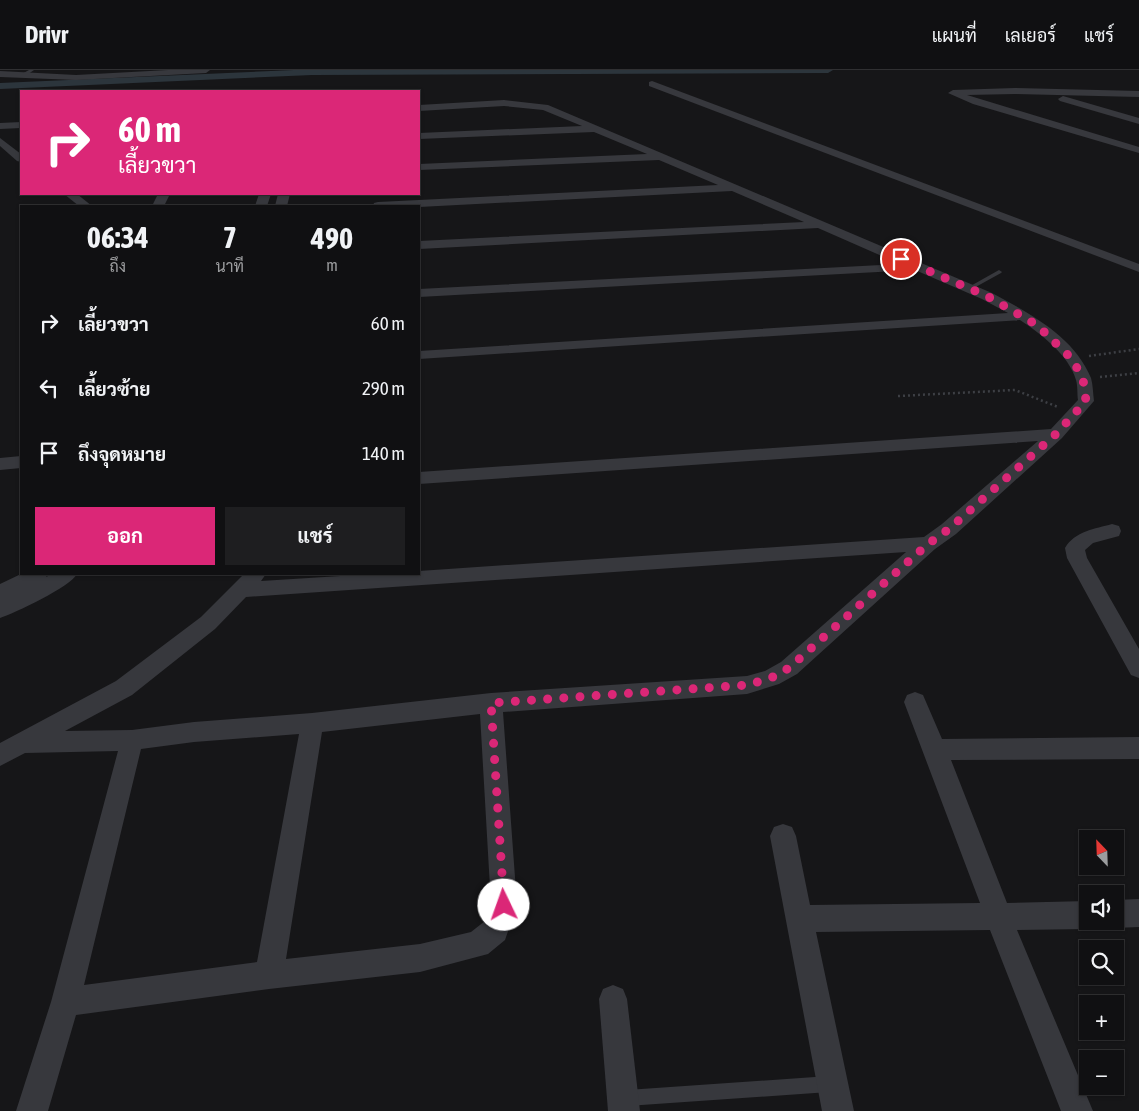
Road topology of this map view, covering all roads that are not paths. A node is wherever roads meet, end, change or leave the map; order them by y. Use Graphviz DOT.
graph roads {
  1 [pos="32,70"];
  2 [pos="206,70"];
  3 [pos="0,74"];
  4 [pos="22,76"];
  5 [pos="652,84"];
  6 [pos="1040,92"];
  7 [pos="1139,94"];
  8 [pos="420,108"];
  9 [pos="1139,121"];
  10 [pos="0,126"];
  11 [pos="20,126"];
  12 [pos="598,129"];
  13 [pos="420,136"];
  14 [pos="0,141"];
  15 [pos="1139,150"];
  16 [pos="20,157"];
  17 [pos="662,157"];
  18 [pos="420,167"];
  19 [pos="736,188"];
  20 [pos="71,195"];
  21 [pos="378,202"];
  22 [pos="85,205"];
  23 [pos="821,225"];
  24 [pos="420,245"];
  25 [pos="917,266"];
  26 [pos="1139,268"];
  27 [pos="998,272"];
  28 [pos="970,288"];
  29 [pos="420,293"];
  30 [pos="1024,316"];
  31 [pos="420,355"];
  32 [pos="1056,434"];
  33 [pos="20,462"];
  34 [pos="0,464"];
  35 [pos="420,478"];
  36 [pos="1112,530"];
  37 [pos="928,544"];
  38 [pos="420,572"];
  39 [pos="36,575"];
  40 [pos="65,575"];
  41 [pos="374,575"];
  42 [pos="249,582"];
  43 [pos="0,593"];
  44 [pos="0,610"];
  45 [pos="1139,668"];
  46 [pos="915,702"];
  47 [pos="491,703"];
  48 [pos="312,723"];
  49 [pos="132,740"];
  50 [pos="21,743"];
  51 [pos="1139,748"];
  52 [pos="935,750"];
  53 [pos="0,755"];
  54 [pos="784,836"];
  55 [pos="1139,913"];
  56 [pos="1124,914"];
  57 [pos="1079,915"];
  58 [pos="999,918"];
  59 [pos="799,919"];
  60 [pos="269,974"];
  61 [pos="613,999"];
  62 [pos="64,1002"];
  63 [pos="833,1084"];
  64 [pos="624,1105"];
  65 [pos="32,1111"];
  66 [pos="838,1111"];
  67 [pos="1077,1111"];
  1 -- 4 [label="lane"];
  2 -- 4 [label="street"];
  3 -- 4 [label="street"];
  5 -- 26 [label="street"];
  6 -- 7 [label="street"];
  6 -- 9 [label="street"];
  6 -- 15 [label="street"];
  8 -- 12 [label="street"];
  10 -- 11 [label="street"];
  12 -- 13 [label="street"];
  12 -- 17 [label="street"];
  14 -- 16 [label="street"];
  17 -- 18 [label="street"];
  17 -- 19 [label="street"];
  19 -- 21 [label="street"];
  19 -- 23 [label="street"];
  20 -- 22 [label="street"];
  23 -- 24 [label="street"];
  23 -- 25 [label="street"];
  25 -- 28 [label="street"];
  25 -- 29 [label="street"];
  27 -- 28 [label="lane"];
  28 -- 30 [label="street"];
  30 -- 31 [label="street"];
  30 -- 32 [label="street"];
  32 -- 35 [label="street"];
  32 -- 37 [label="street"];
  33 -- 34 [label="street"];
  36 -- 45 [label="street"];
  37 -- 38 [label="street"];
  37 -- 47 [label="street"];
  39 -- 43 [label="street"];
  40 -- 44 [label="street"];
  41 -- 42 [label="street"];
  42 -- 50 [label="street"];
  46 -- 52 [label="street"];
  47 -- 48 [label="street"];
  47 -- 60 [label="street"];
  48 -- 49 [label="street"];
  48 -- 60 [label="street"];
  49 -- 50 [label="street"];
  49 -- 62 [label="street"];
  50 -- 53 [label="street"];
  51 -- 52 [label="street"];
  52 -- 58 [label="street"];
  54 -- 59 [label="street"];
  55 -- 56 [label="street"];
  57 -- 58 [label="street"];
  58 -- 59 [label="street"];
  58 -- 67 [label="street"];
  59 -- 63 [label="street"];
  60 -- 62 [label="street"];
  61 -- 64 [label="street"];
  62 -- 65 [label="street"];
  63 -- 64 [label="lane"];
  63 -- 66 [label="street"];
}
